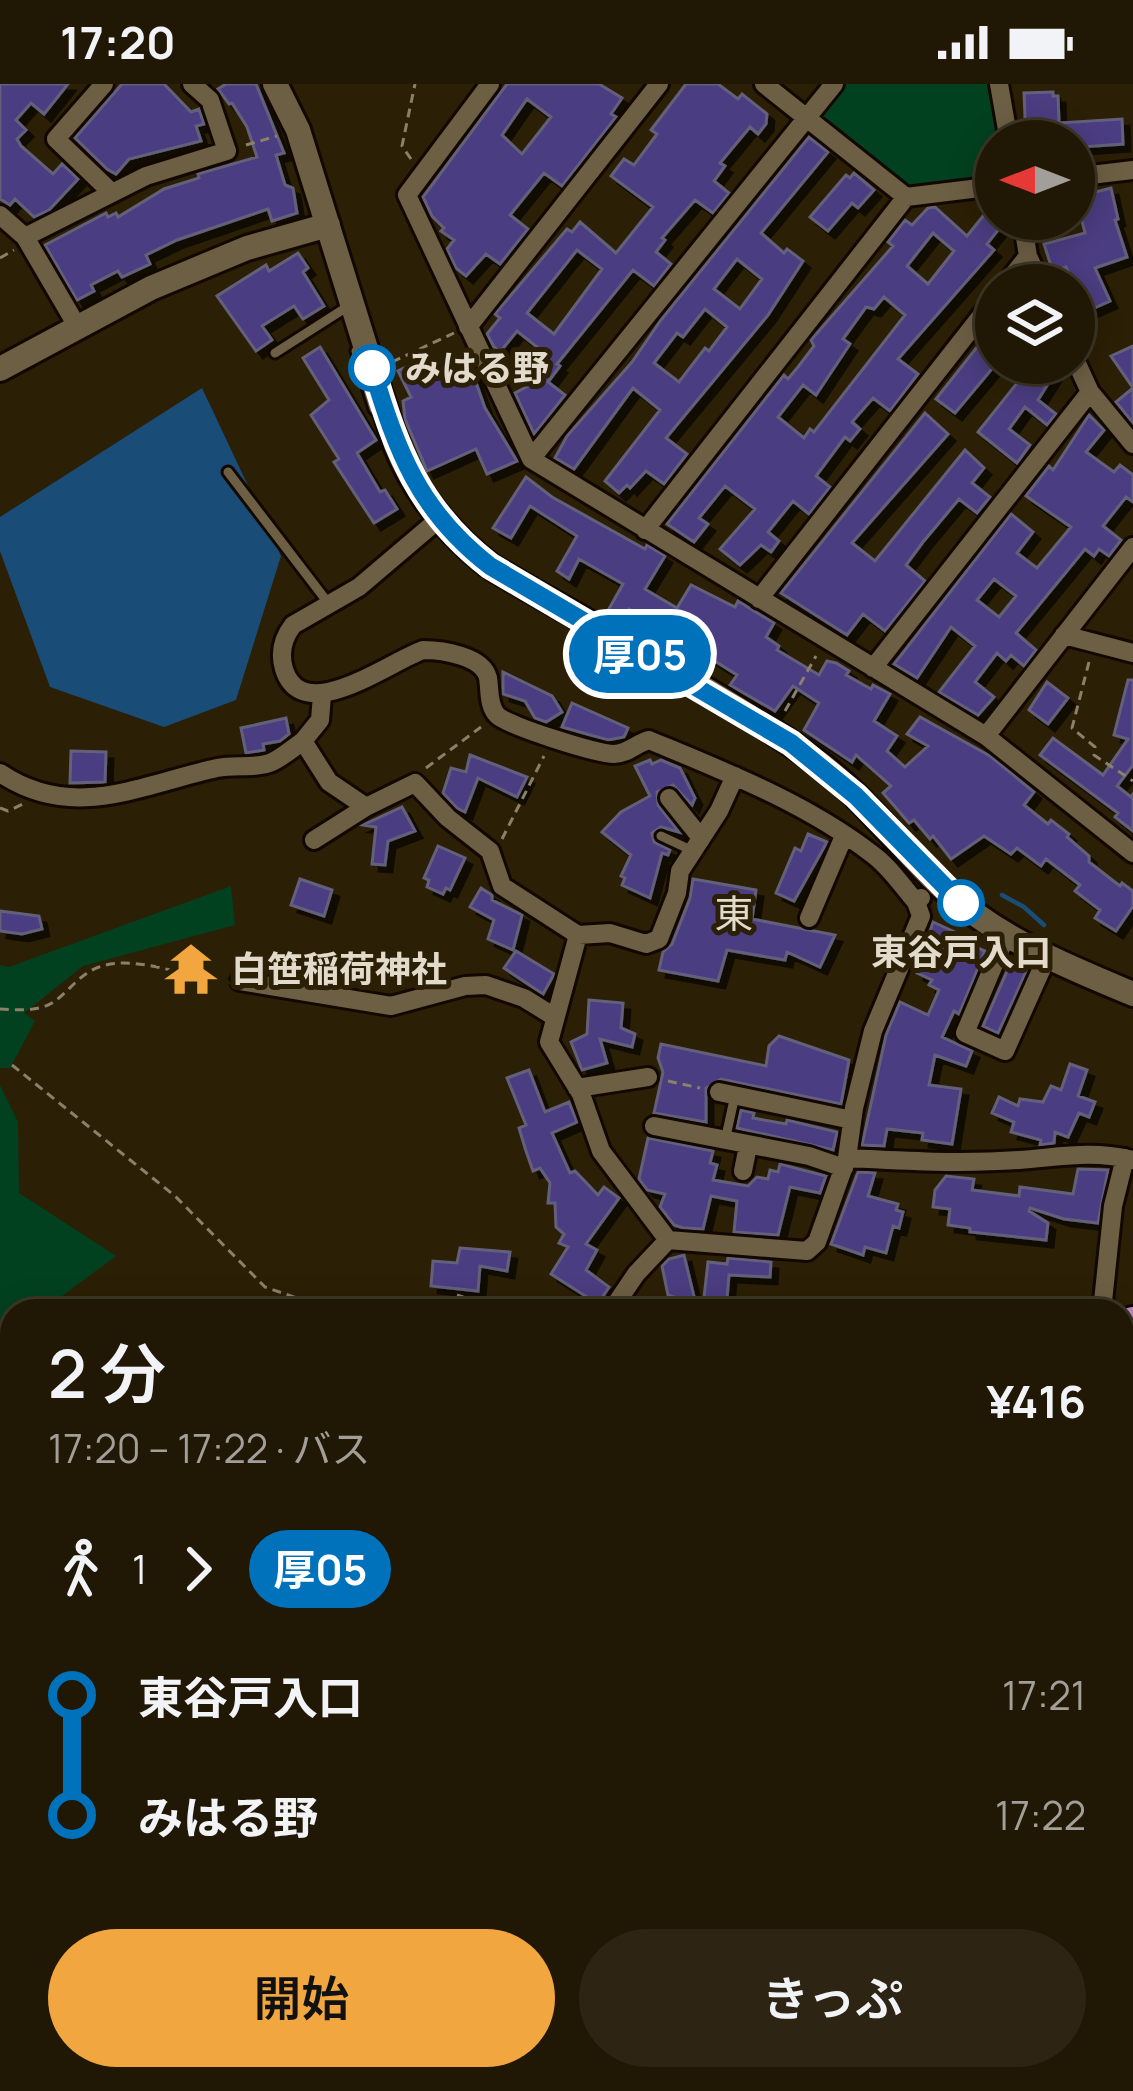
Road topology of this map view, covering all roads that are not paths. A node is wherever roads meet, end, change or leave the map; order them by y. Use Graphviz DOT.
graph roads {
  1 [pos="104,84"];
  2 [pos="192,84"];
  3 [pos="275,84"];
  4 [pos="490,84"];
  5 [pos="659,84"];
  6 [pos="764,84"];
  7 [pos="834,84"];
  8 [pos="999,84"];
  9 [pos="805,116"];
  10 [pos="1005,120"];
  11 [pos="1133,170"];
  12 [pos="1095,175"];
  13 [pos="975,189"];
  14 [pos="111,192"];
  15 [pos="906,197"];
  16 [pos="0,215"];
  17 [pos="328,225"];
  18 [pos="26,237"];
  19 [pos="1025,240"];
  20 [pos="1028,256"];
  21 [pos="1022,264"];
  22 [pos="1032,264"];
  23 [pos="356,315"];
  24 [pos="975,324"];
  25 [pos="77,326"];
  26 [pos="467,327"];
  27 [pos="275,353"];
  28 [pos="0,369"];
  29 [pos="1086,384"];
  30 [pos="1090,392"];
  31 [pos="1133,444"];
  32 [pos="531,459"];
  33 [pos="228,472"];
  34 [pos="440,519"];
  35 [pos="645,530"];
  36 [pos="1133,547"];
  37 [pos="759,599"];
  38 [pos="329,604"];
  39 [pos="1064,635"];
  40 [pos="1133,653"];
  41 [pos="872,668"];
  42 [pos="322,695"];
  43 [pos="986,736"];
  44 [pos="303,741"];
  45 [pos="0,773"];
  46 [pos="735,776"];
  47 [pos="669,798"];
  48 [pos="366,807"];
  49 [pos="661,836"];
  50 [pos="844,836"];
  51 [pos="314,839"];
  52 [pos="697,844"];
  53 [pos="1133,853"];
  54 [pos="939,884"];
  55 [pos="916,902"];
  56 [pos="809,918"];
  57 [pos="578,935"];
  58 [pos="1006,936"];
  59 [pos="1047,958"];
  60 [pos="240,981"];
  61 [pos="1133,994"];
  62 [pos="553,1016"];
  63 [pos="649,1077"];
  64 [pos="577,1088"];
  65 [pos="727,1094"];
  66 [pos="852,1120"];
  67 [pos="654,1126"];
  68 [pos="725,1142"];
  69 [pos="748,1146"];
  70 [pos="1129,1159"];
  71 [pos="846,1163"];
  72 [pos="743,1171"];
  73 [pos="668,1240"];
  74 [pos="619,1299"];
  75 [pos="1103,1299"];
  1 -- 14 [label="street"];
  2 -- 14 [label="street"];
  3 -- 17 [label="street"];
  4 -- 26 [label="street"];
  5 -- 26 [label="street"];
  6 -- 9 [label="street"];
  7 -- 9 [label="street"];
  8 -- 10 [label="street"];
  9 -- 15 [label="street"];
  9 -- 32 [label="street"];
  11 -- 12 [label="street"];
  13 -- 15 [label="street"];
  14 -- 18 [label="street"];
  15 -- 35 [label="street"];
  16 -- 18 [label="street"];
  17 -- 23 [label="street"];
  17 -- 25 [label="street"];
  18 -- 25 [label="street"];
  19 -- 20 [label="street"];
  20 -- 21 [label="street"];
  20 -- 22 [label="street"];
  23 -- 27 [label="lane"];
  23 -- 34 [label="street"];
  24 -- 37 [label="street"];
  25 -- 28 [label="street"];
  26 -- 32 [label="street"];
  29 -- 30 [label="street"];
  30 -- 31 [label="street"];
  30 -- 41 [label="street"];
  32 -- 35 [label="street"];
  33 -- 38 [label="lane"];
  34 -- 38 [label="street"];
  34 -- 54 [label="street"];
  35 -- 37 [label="street"];
  36 -- 39 [label="street"];
  37 -- 41 [label="street"];
  38 -- 42 [label="street"];
  39 -- 40 [label="street"];
  39 -- 43 [label="street"];
  41 -- 43 [label="street"];
  42 -- 44 [label="street"];
  42 -- 46 [label="street"];
  43 -- 53 [label="street"];
  44 -- 45 [label="street"];
  44 -- 48 [label="street"];
  46 -- 50 [label="street"];
  46 -- 52 [label="street"];
  47 -- 52 [label="street"];
  48 -- 51 [label="street"];
  48 -- 57 [label="street"];
  49 -- 52 [label="lane"];
  50 -- 55 [label="street"];
  50 -- 56 [label="street"];
  52 -- 57 [label="street"];
  54 -- 55 [label="street"];
  54 -- 58 [label="street"];
  55 -- 66 [label="street"];
  57 -- 62 [label="street"];
  58 -- 59 [label="street"];
  58 -- 59 [label="street"];
  59 -- 61 [label="street"];
  60 -- 62 [label="street"];
  62 -- 64 [label="street"];
  63 -- 64 [label="street"];
  64 -- 73 [label="street"];
  65 -- 66 [label="street"];
  65 -- 68 [label="lane"];
  66 -- 71 [label="street"];
  67 -- 68 [label="street"];
  68 -- 69 [label="street"];
  69 -- 71 [label="street"];
  69 -- 72 [label="street"];
  70 -- 71 [label="street"];
  70 -- 75 [label="street"];
  71 -- 73 [label="street"];
  73 -- 74 [label="street"];
}
